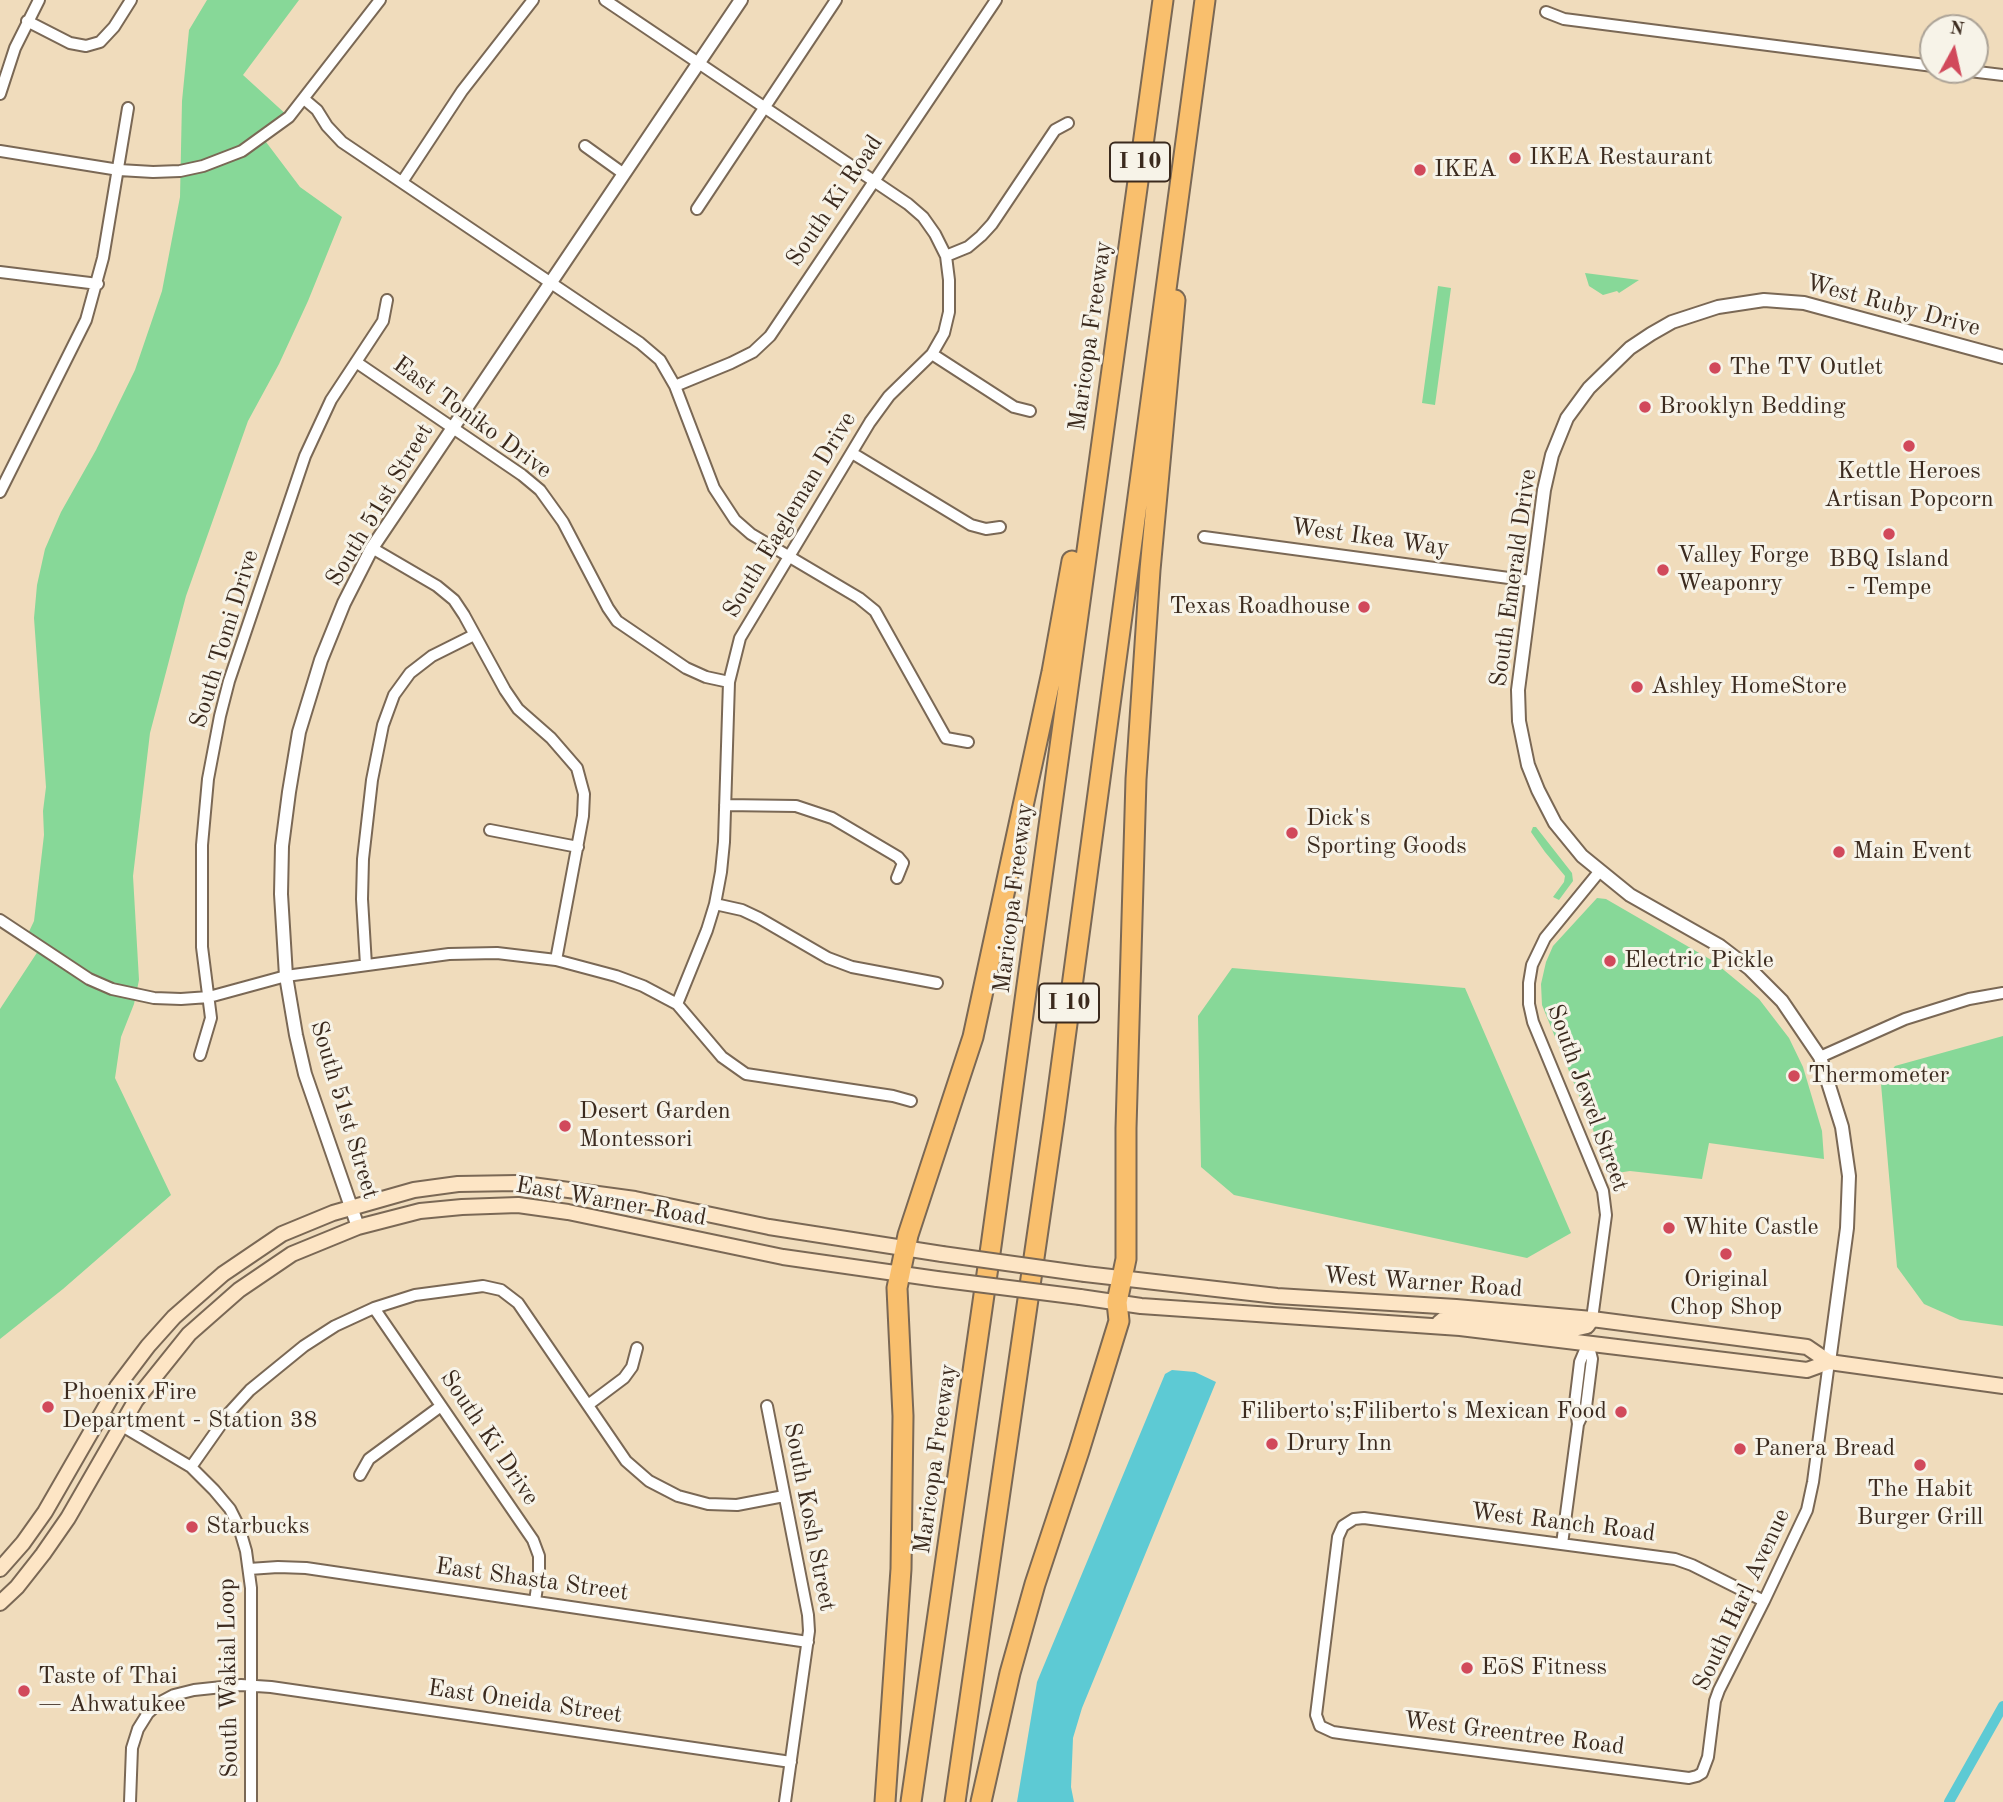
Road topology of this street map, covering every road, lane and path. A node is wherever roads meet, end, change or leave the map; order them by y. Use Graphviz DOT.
graph roads {
  1 [pos="39,0"];
  2 [pos="131,0"];
  3 [pos="380,0"];
  4 [pos="533,0"];
  5 [pos="605,0"];
  6 [pos="741,0"];
  7 [pos="836,0"];
  8 [pos="996,0"];
  9 [pos="1163,0"];
  10 [pos="1205,0"];
  11 [pos="1546,12"];
  12 [pos="27,21"];
  13 [pos="699,64"];
  14 [pos="1919,64"];
  15 [pos="0,94"];
  16 [pos="304,99"];
  17 [pos="765,107"];
  18 [pos="128,108"];
  19 [pos="1068,124"];
  20 [pos="585,146"];
  21 [pos="0,151"];
  22 [pos="119,170"];
  23 [pos="624,174"];
  24 [pos="874,181"];
  25 [pos="402,182"];
  26 [pos="1176,202"];
  27 [pos="696,209"];
  28 [pos="946,256"];
  29 [pos="0,272"];
  30 [pos="98,284"];
  31 [pos="550,284"];
  32 [pos="387,300"];
  33 [pos="1117,325"];
  34 [pos="932,354"];
  35 [pos="2003,357"];
  36 [pos="356,362"];
  37 [pos="675,386"];
  38 [pos="1589,388"];
  39 [pos="1030,411"];
  40 [pos="452,427"];
  41 [pos="852,453"];
  42 [pos="0,492"];
  43 [pos="1000,527"];
  44 [pos="1204,537"];
  45 [pos="372,548"];
  46 [pos="788,556"];
  47 [pos="1531,581"];
  48 [pos="474,635"];
  49 [pos="729,682"];
  50 [pos="968,742"];
  51 [pos="725,805"];
  52 [pos="490,830"];
  53 [pos="578,846"];
  54 [pos="1599,872"];
  55 [pos="897,878"];
  56 [pos="715,904"];
  57 [pos="0,920"];
  58 [pos="556,960"];
  59 [pos="366,965"];
  60 [pos="286,975"];
  61 [pos="937,983"];
  62 [pos="2003,992"];
  63 [pos="209,997"];
  64 [pos="677,1004"];
  65 [pos="200,1055"];
  66 [pos="1820,1057"];
  67 [pos="911,1101"];
  68 [pos="541,1186"];
  69 [pos="351,1207"];
  70 [pos="540,1208"];
  71 [pos="358,1227"];
  72 [pos="904,1249"];
  73 [pos="1010,1264"];
  74 [pos="899,1274"];
  75 [pos="1121,1278"];
  76 [pos="1009,1288"];
  77 [pos="1117,1302"];
  78 [pos="374,1308"];
  79 [pos="1592,1319"];
  80 [pos="1437,1326"];
  81 [pos="1588,1343"];
  82 [pos="638,1348"];
  83 [pos="1829,1362"];
  84 [pos="2003,1386"];
  85 [pos="588,1405"];
  86 [pos="441,1406"];
  87 [pos="767,1406"];
  88 [pos="102,1414"];
  89 [pos="121,1426"];
  90 [pos="191,1467"];
  91 [pos="360,1475"];
  92 [pos="784,1496"];
  93 [pos="37,1523"];
  94 [pos="57,1534"];
  95 [pos="1562,1544"];
  96 [pos="0,1569"];
  97 [pos="249,1569"];
  98 [pos="535,1601"];
  99 [pos="1764,1601"];
  100 [pos="0,1603"];
  101 [pos="808,1642"];
  102 [pos="252,1686"];
  103 [pos="1320,1726"];
  104 [pos="791,1762"];
  105 [pos="1702,1773"];
  106 [pos="130,1802"];
  107 [pos="251,1802"];
  108 [pos="785,1802"];
  109 [pos="885,1802"];
  110 [pos="911,1802"];
  111 [pos="955,1802"];
  112 [pos="981,1802"];
  1 -- 12 [label="street"];
  2 -- 12 [label="street"];
  3 -- 16 [label="street"];
  4 -- 25 [label="street"];
  5 -- 13 [label="street, South Eagleman Drive"];
  6 -- 13 [label="street, South 51st Street"];
  7 -- 17 [label="street"];
  8 -- 24 [label="street, South Ki Road"];
  9 -- 33 [label="highway, Maricopa Freeway / I 10"];
  10 -- 26 [label="highway, I 10"];
  11 -- 14 [label="street"];
  12 -- 15 [label="street"];
  13 -- 17 [label="street, South Eagleman Drive"];
  13 -- 23 [label="street, South 51st Street"];
  16 -- 22 [label="street"];
  16 -- 25 [label="street"];
  17 -- 24 [label="street, South Eagleman Drive"];
  17 -- 27 [label="street"];
  18 -- 22 [label="street"];
  19 -- 28 [label="street"];
  20 -- 23 [label="street"];
  21 -- 22 [label="street"];
  22 -- 30 [label="street"];
  23 -- 31 [label="street, South 51st Street"];
  24 -- 28 [label="street, South Eagleman Drive"];
  24 -- 37 [label="street, South Ki Road"];
  25 -- 31 [label="street"];
  26 -- 75 [label="highway"];
  26 -- 111 [label="highway, I 10"];
  28 -- 34 [label="street, South Eagleman Drive"];
  29 -- 30 [label="street"];
  30 -- 42 [label="street"];
  31 -- 37 [label="street"];
  31 -- 40 [label="street, South 51st Street"];
  32 -- 36 [label="street, South Tomi Drive"];
  33 -- 72 [label="highway"];
  33 -- 110 [label="highway, Maricopa Freeway / I 10"];
  34 -- 39 [label="street"];
  34 -- 41 [label="street, South Eagleman Drive"];
  35 -- 38 [label="street, West Ruby Drive"];
  36 -- 40 [label="street, East Toniko Drive"];
  36 -- 63 [label="street, South Tomi Drive"];
  37 -- 46 [label="street"];
  38 -- 47 [label="street, South Emerald Drive"];
  40 -- 45 [label="street, South 51st Street"];
  40 -- 49 [label="street, East Toniko Drive"];
  41 -- 43 [label="street"];
  41 -- 46 [label="street, South Eagleman Drive"];
  44 -- 47 [label="street, West Ikea Way"];
  45 -- 48 [label="street"];
  45 -- 60 [label="street, South 51st Street"];
  46 -- 49 [label="street, South Eagleman Drive"];
  46 -- 50 [label="street"];
  47 -- 54 [label="street, South Emerald Drive"];
  48 -- 53 [label="street"];
  48 -- 59 [label="street"];
  49 -- 51 [label="street, South Eagleman Drive"];
  51 -- 55 [label="street"];
  51 -- 56 [label="street, South Eagleman Drive"];
  52 -- 53 [label="street"];
  53 -- 58 [label="street"];
  54 -- 66 [label="street, South Emerald Drive"];
  54 -- 79 [label="street, South Jewel Street"];
  56 -- 61 [label="street"];
  56 -- 64 [label="street, South Eagleman Drive"];
  57 -- 63 [label="street"];
  58 -- 59 [label="street"];
  58 -- 64 [label="street"];
  59 -- 60 [label="street"];
  60 -- 63 [label="street"];
  60 -- 69 [label="street, South 51st Street"];
  62 -- 66 [label="street"];
  63 -- 65 [label="street, South Tomi Drive"];
  64 -- 67 [label="street"];
  66 -- 83 [label="street, South Emerald Drive"];
  68 -- 69 [label="main road, East Warner Road"];
  68 -- 70 [label="main road"];
  68 -- 72 [label="main road, East Warner Road"];
  69 -- 71 [label="street, South 51st Street"];
  69 -- 88 [label="main road, East Warner Road"];
  70 -- 71 [label="main road, East Warner Road"];
  70 -- 74 [label="main road, East Warner Road"];
  71 -- 89 [label="main road, East Warner Road"];
  72 -- 73 [label="main road, East Warner Road, bridge"];
  72 -- 74 [label="highway"];
  73 -- 75 [label="main road, West Warner Road, bridge"];
  74 -- 76 [label="main road, East Warner Road, bridge"];
  74 -- 109 [label="highway"];
  75 -- 77 [label="highway"];
  75 -- 79 [label="main road, West Warner Road"];
  76 -- 77 [label="main road, West Warner Road, bridge"];
  77 -- 80 [label="main road, West Warner Road"];
  77 -- 112 [label="highway"];
  78 -- 85 [label="street"];
  78 -- 86 [label="street, South Ki Drive"];
  78 -- 90 [label="street"];
  79 -- 80 [label="main road"];
  79 -- 83 [label="main road, West Warner Road"];
  80 -- 81 [label="main road, West Warner Road"];
  81 -- 83 [label="main road, West Warner Road"];
  81 -- 95 [label="street"];
  82 -- 85 [label="street"];
  83 -- 84 [label="main road, West Warner Road"];
  83 -- 99 [label="street, South Harl Avenue"];
  85 -- 92 [label="street"];
  86 -- 91 [label="street"];
  86 -- 98 [label="street, South Ki Drive"];
  87 -- 92 [label="street, South Kosh Street"];
  88 -- 89 [label="street, South Wakial Loop"];
  88 -- 93 [label="main road, East Warner Road"];
  89 -- 90 [label="street, South Wakial Loop"];
  89 -- 94 [label="main road, East Warner Road"];
  90 -- 97 [label="street, South Wakial Loop"];
  92 -- 101 [label="street, South Kosh Street"];
  93 -- 94 [label="main road"];
  93 -- 96 [label="main road, East Warner Road"];
  94 -- 100 [label="main road, East Warner Road"];
  95 -- 99 [label="street, West Ranch Road"];
  95 -- 103 [label="street, West Ranch Road"];
  97 -- 98 [label="street, East Shasta Street"];
  97 -- 102 [label="street, South Wakial Loop"];
  98 -- 101 [label="street, East Shasta Street"];
  99 -- 105 [label="street, South Harl Avenue"];
  101 -- 104 [label="street, South Kosh Street"];
  102 -- 104 [label="street, East Oneida Street"];
  102 -- 106 [label="street, East Oneida Street"];
  102 -- 107 [label="street, South Wakial Loop"];
  103 -- 105 [label="street, West Greentree Road"];
  104 -- 108 [label="street, South Kosh Street"];
}
